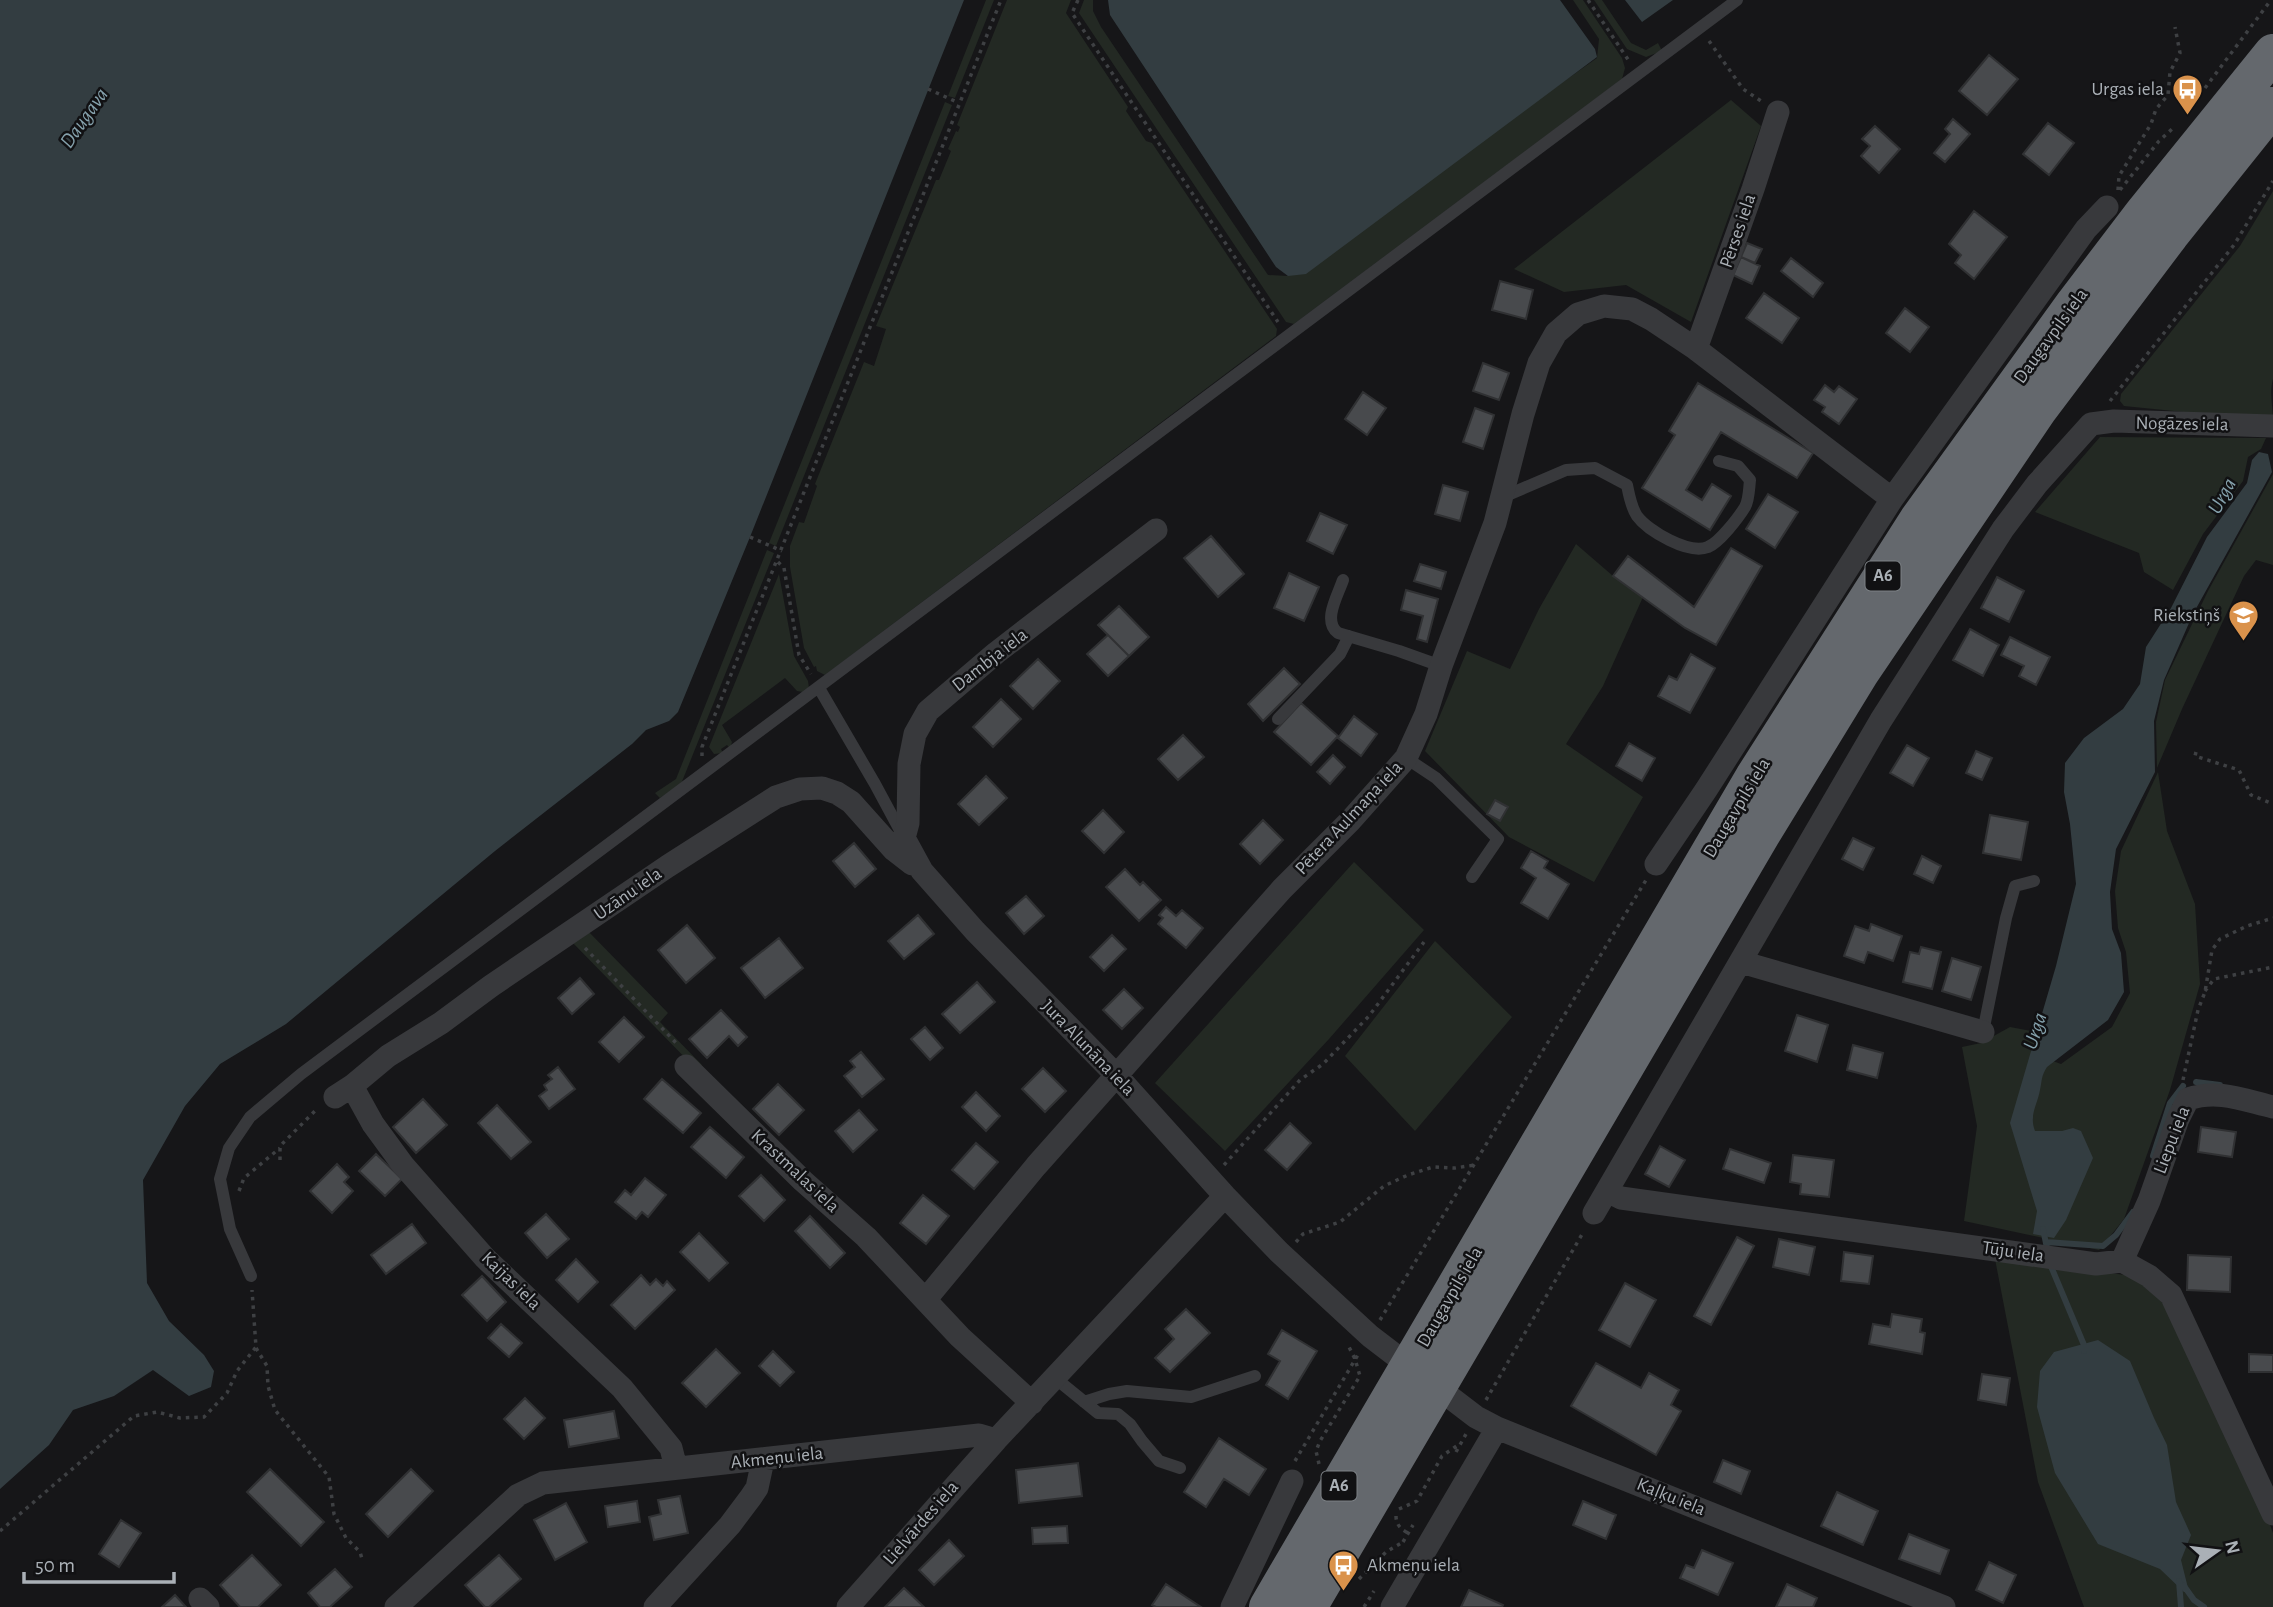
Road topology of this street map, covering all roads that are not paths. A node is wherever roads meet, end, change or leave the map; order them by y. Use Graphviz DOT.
graph roads {
  1 [pos="1737,0"];
  2 [pos="2273,53"];
  3 [pos="2273,106"];
  4 [pos="1778,112"];
  5 [pos="2112,199"];
  6 [pos="1696,349"];
  7 [pos="2273,426"];
  8 [pos="1719,461"];
  9 [pos="1503,497"];
  10 [pos="1892,499"];
  11 [pos="1156,530"];
  12 [pos="1343,580"];
  13 [pos="1349,636"];
  14 [pos="1441,666"];
  15 [pos="819,688"];
  16 [pos="1278,719"];
  17 [pos="1406,758"];
  18 [pos="904,838"];
  19 [pos="1656,864"];
  20 [pos="922,871"];
  21 [pos="1472,877"];
  22 [pos="2034,881"];
  23 [pos="1741,962"];
  24 [pos="1983,1032"];
  25 [pos="686,1066"];
  26 [pos="1117,1076"];
  27 [pos="343,1091"];
  28 [pos="2273,1107"];
  29 [pos="1218,1188"];
  30 [pos="1607,1191"];
  31 [pos="1594,1213"];
  32 [pos="2122,1261"];
  33 [pos="251,1276"];
  34 [pos="926,1299"];
  35 [pos="1255,1376"];
  36 [pos="1423,1376"];
  37 [pos="1055,1378"];
  38 [pos="1084,1402"];
  39 [pos="1032,1403"];
  40 [pos="1497,1428"];
  41 [pos="996,1440"];
  42 [pos="763,1460"];
  43 [pos="676,1468"];
  44 [pos="1180,1468"];
  45 [pos="1292,1481"];
  46 [pos="2273,1514"];
  47 [pos="396,1607"];
  48 [pos="655,1607"];
  49 [pos="848,1607"];
  50 [pos="1232,1607"];
  51 [pos="1268,1607"];
  52 [pos="1308,1607"];
  53 [pos="1392,1607"];
  54 [pos="1944,1607"];
  1 -- 15 [label="lane"];
  2 -- 36 [label="highway, Daugavpils iela / A6"];
  3 -- 36 [label="highway, Daugavpils iela / A6"];
  4 -- 6 [label="street, Pērses iela"];
  5 -- 10 [label="street"];
  6 -- 9 [label="street, Pētera Aulmaņa iela"];
  6 -- 10 [label="street"];
  7 -- 23 [label="street, Nogāzes iela"];
  8 -- 9 [label="lane"];
  9 -- 14 [label="street, Pētera Aulmaņa iela"];
  10 -- 19 [label="street"];
  11 -- 18 [label="street, Dambja iela"];
  12 -- 13 [label="lane"];
  13 -- 14 [label="lane"];
  13 -- 16 [label="lane"];
  14 -- 17 [label="street, Pētera Aulmaņa iela"];
  15 -- 18 [label="lane, Jura Alunāna iela"];
  15 -- 33 [label="lane"];
  17 -- 21 [label="lane"];
  17 -- 26 [label="street, Pētera Aulmaņa iela"];
  18 -- 20 [label="street, Jura Alunāna iela"];
  20 -- 26 [label="street, Jura Alunāna iela"];
  20 -- 27 [label="street, Uzānu iela"];
  22 -- 24 [label="lane"];
  23 -- 24 [label="street"];
  23 -- 30 [label="street"];
  25 -- 34 [label="street, Krastmalas iela"];
  26 -- 29 [label="street, Jura Alunāna iela"];
  26 -- 34 [label="street, Pētera Aulmaņa iela"];
  27 -- 43 [label="street, Kaijas iela"];
  28 -- 32 [label="street, Liepu iela"];
  29 -- 36 [label="street, Jura Alunāna iela"];
  29 -- 37 [label="street"];
  30 -- 31 [label="street"];
  30 -- 32 [label="street, Tūju iela"];
  32 -- 46 [label="street"];
  34 -- 39 [label="street, Krastmalas iela"];
  35 -- 38 [label="lane"];
  36 -- 40 [label="street, Kaļķu iela"];
  36 -- 51 [label="highway, Daugavpils iela / A6"];
  36 -- 52 [label="highway, Daugavpils iela / A6"];
  37 -- 38 [label="lane"];
  37 -- 39 [label="street"];
  38 -- 44 [label="lane"];
  39 -- 41 [label="street"];
  40 -- 53 [label="street"];
  40 -- 54 [label="street, Kaļķu iela"];
  41 -- 42 [label="street, Akmeņu iela"];
  41 -- 49 [label="street, Lielvārdes iela"];
  42 -- 43 [label="street, Akmeņu iela"];
  42 -- 48 [label="street"];
  43 -- 47 [label="street, Akmeņu iela"];
  45 -- 50 [label="street"];
}
